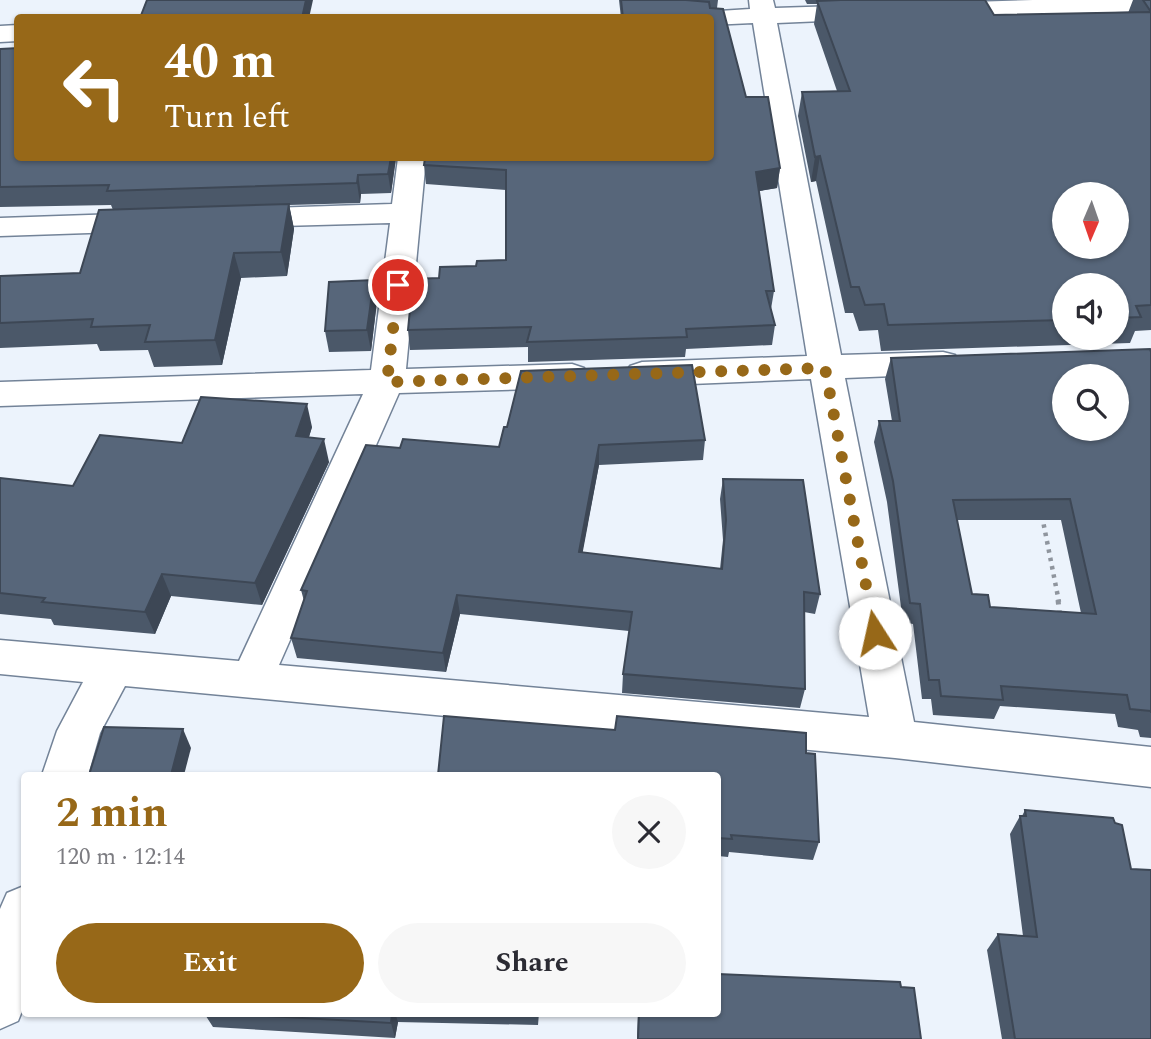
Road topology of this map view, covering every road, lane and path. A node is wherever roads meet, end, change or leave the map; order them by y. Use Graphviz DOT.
graph roads {
  1 [pos="1151,4"];
  2 [pos="916,11"];
  3 [pos="765,17"];
  4 [pos="714,18"];
  5 [pos="883,23"];
  6 [pos="1151,27"];
  7 [pos="932,33"];
  8 [pos="714,36"];
  9 [pos="412,161"];
  10 [pos="405,213"];
  11 [pos="0,227"];
  12 [pos="971,362"];
  13 [pos="825,368"];
  14 [pos="387,382"];
  15 [pos="0,394"];
  16 [pos="1040,506"];
  17 [pos="1062,629"];
  18 [pos="0,657"];
  19 [pos="113,667"];
  20 [pos="251,680"];
  21 [pos="895,739"];
  22 [pos="1151,767"];
  23 [pos="66,772"];
  24 [pos="21,922"];
  25 [pos="0,1003"];
  1 -- 2 [label="street"];
  3 -- 4 [label="street"];
  3 -- 5 [label="street"];
  3 -- 8 [label="street"];
  3 -- 13 [label="street"];
  6 -- 7 [label="street"];
  9 -- 10 [label="street"];
  10 -- 11 [label="street"];
  10 -- 14 [label="street"];
  12 -- 13 [label="street"];
  13 -- 14 [label="street"];
  13 -- 21 [label="street"];
  14 -- 15 [label="street"];
  14 -- 20 [label="street"];
  16 -- 17 [label="path"];
  18 -- 19 [label="street"];
  19 -- 20 [label="street"];
  19 -- 23 [label="street"];
  20 -- 21 [label="street"];
  21 -- 22 [label="street"];
  24 -- 25 [label="street"];
}
